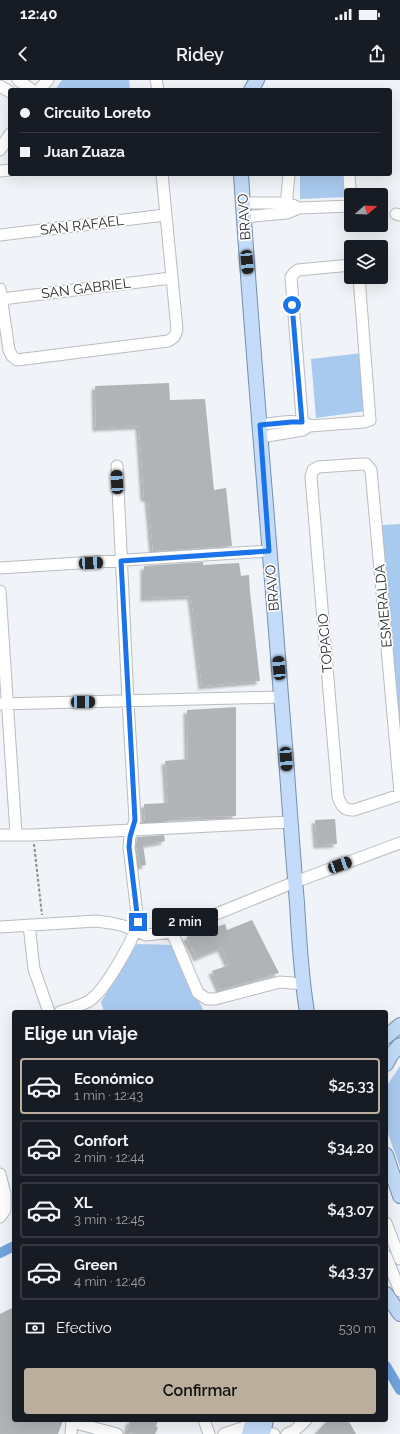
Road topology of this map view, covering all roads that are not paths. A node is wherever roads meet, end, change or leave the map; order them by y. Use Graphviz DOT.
graph roads {
  1 [pos="18,80"];
  2 [pos="48,80"];
  3 [pos="29,88"];
  4 [pos="41,88"];
  5 [pos="8,137"];
  6 [pos="0,150"];
  7 [pos="162,176"];
  8 [pos="241,176"];
  9 [pos="290,176"];
  10 [pos="349,176"];
  11 [pos="350,188"];
  12 [pos="243,203"];
  13 [pos="344,206"];
  14 [pos="288,208"];
  15 [pos="165,215"];
  16 [pos="244,217"];
  17 [pos="0,235"];
  18 [pos="344,266"];
  19 [pos="171,278"];
  20 [pos="360,284"];
  21 [pos="1,294"];
  22 [pos="305,426"];
  23 [pos="261,431"];
  24 [pos="117,466"];
  25 [pos="368,466"];
  26 [pos="269,551"];
  27 [pos="121,561"];
  28 [pos="0,568"];
  29 [pos="0,591"];
  30 [pos="282,697"];
  31 [pos="128,702"];
  32 [pos="4,704"];
  33 [pos="400,794"];
  34 [pos="290,822"];
  35 [pos="132,829"];
  36 [pos="16,834"];
  37 [pos="0,835"];
  38 [pos="400,843"];
  39 [pos="295,882"];
  40 [pos="29,925"];
  41 [pos="0,927"];
  42 [pos="136,932"];
  43 [pos="172,932"];
  44 [pos="303,984"];
  45 [pos="48,1010"];
  46 [pos="66,1010"];
  47 [pos="308,1010"];
  48 [pos="400,1024"];
  49 [pos="388,1035"];
  50 [pos="392,1055"];
  51 [pos="388,1064"];
  52 [pos="388,1161"];
  53 [pos="0,1174"];
  54 [pos="400,1196"];
  55 [pos="0,1217"];
  56 [pos="388,1228"];
  57 [pos="400,1259"];
  58 [pos="388,1261"];
  59 [pos="400,1291"];
  60 [pos="388,1296"];
  61 [pos="400,1314"];
  62 [pos="72,1422"];
  63 [pos="75,1422"];
  64 [pos="205,1422"];
  65 [pos="304,1422"];
  66 [pos="260,1429"];
  67 [pos="71,1434"];
  68 [pos="117,1434"];
  69 [pos="209,1434"];
  70 [pos="224,1434"];
  71 [pos="286,1434"];
  1 -- 3 [label="street"];
  2 -- 4 [label="street"];
  5 -- 6 [label="street"];
  7 -- 15 [label="street"];
  8 -- 12 [label="main road, BRAVO"];
  9 -- 14 [label="street"];
  10 -- 11 [label="street"];
  12 -- 14 [label="street"];
  12 -- 16 [label="main road, BRAVO"];
  13 -- 14 [label="street"];
  14 -- 16 [label="street"];
  15 -- 17 [label="street, SAN RAFAEL"];
  15 -- 19 [label="street"];
  16 -- 23 [label="main road, BRAVO"];
  18 -- 22 [label="street"];
  19 -- 21 [label="street, SAN GABRIEL"];
  19 -- 21 [label="street"];
  20 -- 22 [label="street"];
  22 -- 23 [label="street"];
  23 -- 26 [label="main road, BRAVO"];
  24 -- 27 [label="street"];
  25 -- 33 [label="street, ESMERALDA"];
  25 -- 33 [label="street, TOPACIO"];
  26 -- 27 [label="street"];
  26 -- 30 [label="main road, BRAVO"];
  27 -- 28 [label="street"];
  27 -- 31 [label="street"];
  29 -- 32 [label="street"];
  30 -- 31 [label="street"];
  30 -- 34 [label="main road, BRAVO"];
  31 -- 32 [label="street"];
  31 -- 35 [label="street"];
  32 -- 36 [label="street"];
  34 -- 35 [label="street"];
  34 -- 39 [label="main road, BRAVO"];
  35 -- 36 [label="street"];
  35 -- 42 [label="street"];
  36 -- 37 [label="street"];
  38 -- 39 [label="street"];
  39 -- 43 [label="street"];
  39 -- 44 [label="main road, BRAVO"];
  40 -- 41 [label="street"];
  40 -- 42 [label="street"];
  40 -- 45 [label="street"];
  42 -- 43 [label="street"];
  42 -- 46 [label="street"];
  43 -- 44 [label="street"];
  44 -- 47 [label="main road, BRAVO"];
  48 -- 49 [label="main road"];
  50 -- 51 [label="main road"];
  52 -- 54 [label="main road"];
  53 -- 55 [label="street"];
  56 -- 57 [label="street"];
  58 -- 59 [label="street"];
  60 -- 61 [label="main road"];
  62 -- 67 [label="street"];
  63 -- 68 [label="street"];
  64 -- 69 [label="street"];
  65 -- 71 [label="street"];
  66 -- 70 [label="street"];
}
